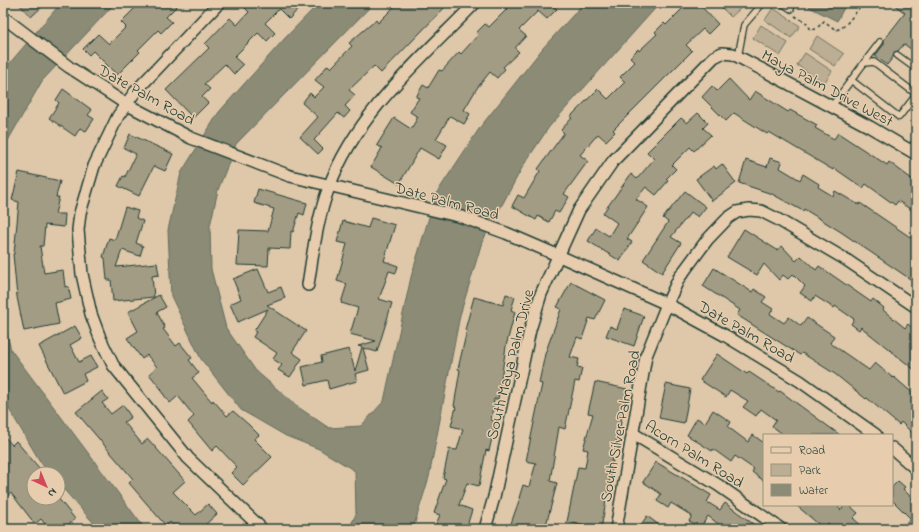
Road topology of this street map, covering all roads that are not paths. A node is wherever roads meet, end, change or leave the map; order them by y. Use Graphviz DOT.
graph roads {
  1 [pos="219,3"];
  2 [pos="475,3"];
  3 [pos="763,3"];
  4 [pos="782,3"];
  5 [pos="791,9"];
  6 [pos="3,18"];
  7 [pos="880,42"];
  8 [pos="722,53"];
  9 [pos="897,55"];
  10 [pos="738,57"];
  11 [pos="864,64"];
  12 [pos="916,69"];
  13 [pos="851,80"];
  14 [pos="916,95"];
  15 [pos="126,104"];
  16 [pos="831,107"];
  17 [pos="916,141"];
  18 [pos="912,152"];
  19 [pos="330,186"];
  20 [pos="557,254"];
  21 [pos="308,285"];
  22 [pos="667,304"];
  23 [pos="916,307"];
  24 [pos="632,433"];
  25 [pos="875,434"];
  26 [pos="893,449"];
  27 [pos="916,469"];
  28 [pos="260,527"];
  29 [pos="485,529"];
  30 [pos="616,529"];
  31 [pos="781,529"];
  1 -- 15 [label="street"];
  2 -- 19 [label="street"];
  3 -- 10 [label="lane"];
  4 -- 5 [label="lane"];
  6 -- 15 [label="street, Date Palm Road"];
  7 -- 11 [label="lane"];
  8 -- 10 [label="street, Maya Palm Drive West"];
  8 -- 20 [label="street, South Maya Palm Drive"];
  9 -- 12 [label="lane"];
  10 -- 16 [label="street, Maya Palm Drive West"];
  11 -- 13 [label="lane"];
  11 -- 14 [label="lane"];
  13 -- 14 [label="lane"];
  13 -- 16 [label="lane"];
  15 -- 19 [label="street, Date Palm Road"];
  15 -- 28 [label="street"];
  16 -- 18 [label="street, Maya Palm Drive West"];
  17 -- 18 [label="lane"];
  19 -- 20 [label="street, Date Palm Road"];
  19 -- 21 [label="street"];
  20 -- 22 [label="street, Date Palm Road"];
  20 -- 29 [label="street, South Maya Palm Drive"];
  22 -- 23 [label="street, South Silver Palm Road"];
  22 -- 24 [label="street, South Silver Palm Road"];
  22 -- 25 [label="street, Date Palm Road"];
  24 -- 30 [label="street, South Silver Palm Road"];
  24 -- 31 [label="street, Acorn Palm Road"];
  26 -- 27 [label="street"];
}
